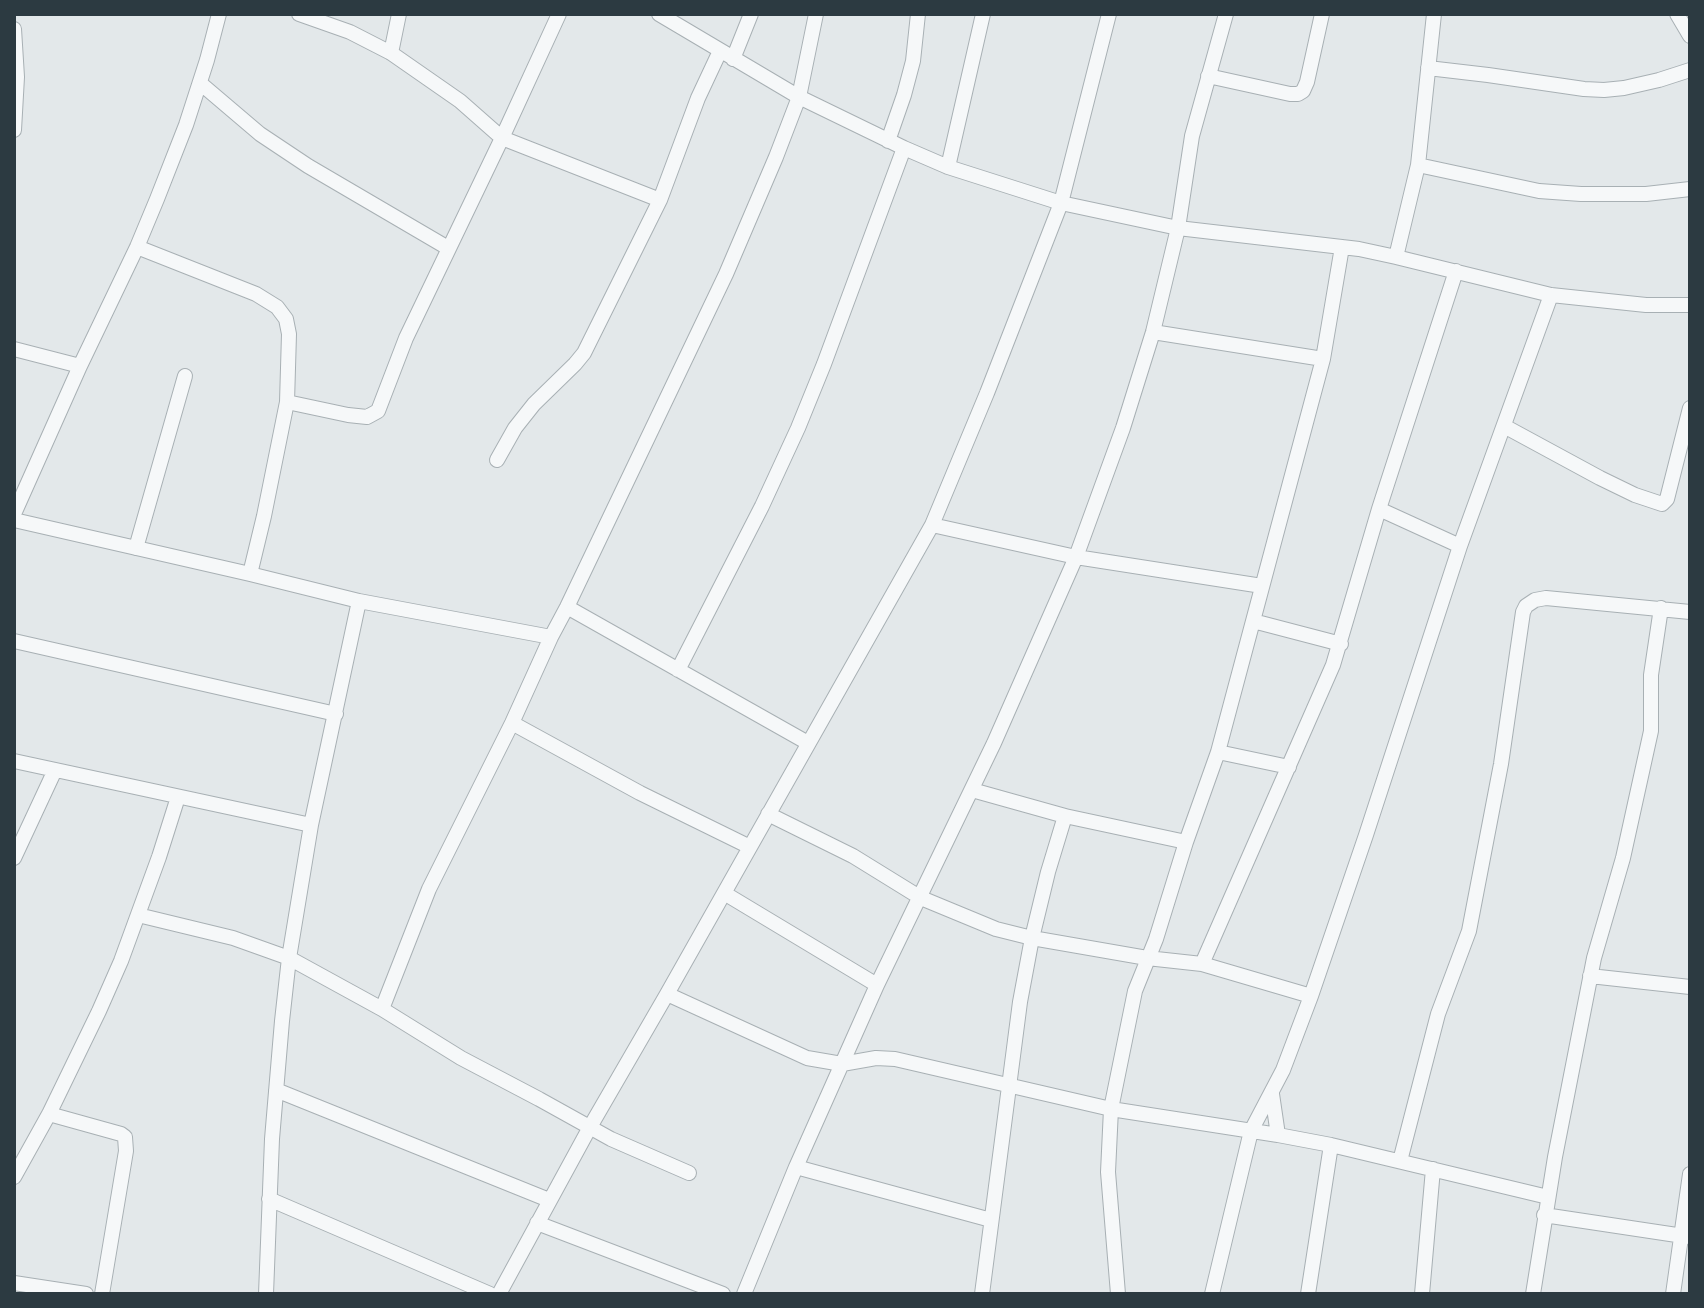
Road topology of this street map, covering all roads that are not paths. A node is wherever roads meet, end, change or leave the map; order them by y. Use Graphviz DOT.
graph roads {
  1 [pos="219,14"];
  2 [pos="299,14"];
  3 [pos="399,14"];
  4 [pos="559,14"];
  5 [pos="659,14"];
  6 [pos="751,14"];
  7 [pos="816,14"];
  8 [pos="918,14"];
  9 [pos="983,14"];
  10 [pos="1109,14"];
  11 [pos="1226,14"];
  12 [pos="1322,14"];
  13 [pos="1434,14"];
  14 [pos="1677,14"];
  15 [pos="14,29"];
  16 [pos="1690,36"];
  17 [pos="391,53"];
  18 [pos="726,55"];
  19 [pos="1428,68"];
  20 [pos="1690,70"];
  21 [pos="1208,76"];
  22 [pos="15,77"];
  23 [pos="200,83"];
  24 [pos="799,97"];
  25 [pos="14,130"];
  26 [pos="502,138"];
  27 [pos="888,141"];
  28 [pos="904,148"];
  29 [pos="1418,165"];
  30 [pos="948,167"];
  31 [pos="1690,189"];
  32 [pos="660,200"];
  33 [pos="1061,203"];
  34 [pos="1178,228"];
  35 [pos="137,247"];
  36 [pos="1342,247"];
  37 [pos="448,248"];
  38 [pos="1396,257"];
  39 [pos="1456,271"];
  40 [pos="1551,295"];
  41 [pos="1690,305"];
  42 [pos="1153,332"];
  43 [pos="14,349"];
  44 [pos="1323,359"];
  45 [pos="80,366"];
  46 [pos="185,376"];
  47 [pos="287,402"];
  48 [pos="1690,408"];
  49 [pos="1504,426"];
  50 [pos="497,460"];
  51 [pos="1379,509"];
  52 [pos="14,514"];
  53 [pos="14,520"];
  54 [pos="932,525"];
  55 [pos="1460,546"];
  56 [pos="136,548"];
  57 [pos="1076,557"];
  58 [pos="250,574"];
  59 [pos="1262,586"];
  60 [pos="359,601"];
  61 [pos="567,607"];
  62 [pos="1661,608"];
  63 [pos="1690,612"];
  64 [pos="1253,621"];
  65 [pos="551,637"];
  66 [pos="14,641"];
  67 [pos="1341,644"];
  68 [pos="678,670"];
  69 [pos="336,714"];
  70 [pos="512,723"];
  71 [pos="808,743"];
  72 [pos="1218,752"];
  73 [pos="14,761"];
  74 [pos="1289,767"];
  75 [pos="55,770"];
  76 [pos="972,790"];
  77 [pos="178,797"];
  78 [pos="768,814"];
  79 [pos="1065,816"];
  80 [pos="311,825"];
  81 [pos="1186,842"];
  82 [pos="750,847"];
  83 [pos="14,858"];
  84 [pos="724,893"];
  85 [pos="921,898"];
  86 [pos="138,915"];
  87 [pos="1032,938"];
  88 [pos="289,958"];
  89 [pos="1147,958"];
  90 [pos="1202,964"];
  91 [pos="1590,976"];
  92 [pos="877,985"];
  93 [pos="1690,987"];
  94 [pos="667,994"];
  95 [pos="1311,996"];
  96 [pos="382,1009"];
  97 [pos="842,1064"];
  98 [pos="1008,1085"];
  99 [pos="276,1090"];
  100 [pos="1272,1094"];
  101 [pos="1111,1109"];
  102 [pos="49,1114"];
  103 [pos="590,1127"];
  104 [pos="1251,1131"];
  105 [pos="1278,1135"];
  106 [pos="1331,1145"];
  107 [pos="1400,1161"];
  108 [pos="796,1167"];
  109 [pos="1433,1169"];
  110 [pos="689,1173"];
  111 [pos="1690,1174"];
  112 [pos="14,1177"];
  113 [pos="1548,1197"];
  114 [pos="269,1199"];
  115 [pos="549,1200"];
  116 [pos="1544,1215"];
  117 [pos="991,1220"];
  118 [pos="537,1223"];
  119 [pos="1686,1236"];
  120 [pos="14,1283"];
  121 [pos="86,1294"];
  122 [pos="102,1294"];
  123 [pos="266,1294"];
  124 [pos="490,1294"];
  125 [pos="499,1294"];
  126 [pos="723,1294"];
  127 [pos="744,1294"];
  128 [pos="982,1294"];
  129 [pos="1118,1294"];
  130 [pos="1212,1294"];
  131 [pos="1308,1294"];
  132 [pos="1422,1294"];
  133 [pos="1533,1294"];
  134 [pos="1673,1294"];
  1 -- 23 [label="street"];
  2 -- 17 [label="street"];
  3 -- 17 [label="street"];
  4 -- 26 [label="street"];
  5 -- 18 [label="street"];
  6 -- 18 [label="street"];
  7 -- 24 [label="street"];
  8 -- 27 [label="street"];
  9 -- 30 [label="street"];
  10 -- 33 [label="street"];
  11 -- 21 [label="street"];
  12 -- 21 [label="street"];
  13 -- 19 [label="street"];
  14 -- 16 [label="street"];
  15 -- 22 [label="street"];
  17 -- 26 [label="street"];
  18 -- 24 [label="street"];
  18 -- 32 [label="street"];
  19 -- 20 [label="street"];
  19 -- 29 [label="street"];
  21 -- 34 [label="street"];
  22 -- 25 [label="street"];
  23 -- 35 [label="street"];
  23 -- 37 [label="street"];
  24 -- 27 [label="street"];
  24 -- 61 [label="street"];
  26 -- 32 [label="street"];
  26 -- 37 [label="street"];
  27 -- 28 [label="street"];
  28 -- 30 [label="street"];
  28 -- 68 [label="street"];
  29 -- 31 [label="street"];
  29 -- 38 [label="street"];
  30 -- 33 [label="street"];
  32 -- 50 [label="street"];
  33 -- 34 [label="street"];
  33 -- 54 [label="street"];
  34 -- 36 [label="street"];
  34 -- 42 [label="street"];
  35 -- 45 [label="street"];
  35 -- 47 [label="street"];
  36 -- 38 [label="street"];
  36 -- 44 [label="street"];
  37 -- 47 [label="street"];
  38 -- 39 [label="street"];
  39 -- 40 [label="street"];
  39 -- 51 [label="street"];
  40 -- 41 [label="street"];
  40 -- 49 [label="street"];
  42 -- 44 [label="street"];
  42 -- 57 [label="street"];
  43 -- 45 [label="street"];
  44 -- 59 [label="street"];
  45 -- 52 [label="street"];
  46 -- 56 [label="street"];
  47 -- 58 [label="street"];
  48 -- 49 [label="street"];
  49 -- 55 [label="street"];
  51 -- 55 [label="street"];
  51 -- 67 [label="street"];
  53 -- 56 [label="street"];
  54 -- 57 [label="street"];
  54 -- 71 [label="street"];
  55 -- 95 [label="street"];
  56 -- 58 [label="street"];
  57 -- 59 [label="street"];
  57 -- 76 [label="street"];
  58 -- 60 [label="street"];
  59 -- 64 [label="street"];
  60 -- 65 [label="street"];
  60 -- 69 [label="street"];
  61 -- 65 [label="street"];
  61 -- 68 [label="street"];
  62 -- 63 [label="street"];
  62 -- 91 [label="street"];
  62 -- 107 [label="street"];
  64 -- 67 [label="street"];
  64 -- 72 [label="street"];
  65 -- 70 [label="street"];
  66 -- 69 [label="street"];
  67 -- 74 [label="street"];
  68 -- 71 [label="street"];
  69 -- 80 [label="street"];
  70 -- 82 [label="street"];
  70 -- 96 [label="street"];
  71 -- 78 [label="street"];
  72 -- 74 [label="street"];
  72 -- 81 [label="street"];
  73 -- 75 [label="street"];
  74 -- 90 [label="street"];
  75 -- 77 [label="street"];
  75 -- 83 [label="street"];
  76 -- 79 [label="street"];
  76 -- 85 [label="street"];
  77 -- 80 [label="street"];
  77 -- 86 [label="street"];
  78 -- 82 [label="street"];
  78 -- 85 [label="street"];
  79 -- 81 [label="street"];
  79 -- 87 [label="street"];
  80 -- 88 [label="street"];
  81 -- 89 [label="street"];
  82 -- 84 [label="street"];
  84 -- 92 [label="street"];
  84 -- 94 [label="street"];
  85 -- 87 [label="street"];
  85 -- 92 [label="street"];
  86 -- 88 [label="street"];
  86 -- 102 [label="street"];
  87 -- 89 [label="street"];
  87 -- 98 [label="street"];
  88 -- 96 [label="street"];
  88 -- 99 [label="street"];
  89 -- 90 [label="street"];
  89 -- 101 [label="street"];
  90 -- 95 [label="street"];
  91 -- 93 [label="street"];
  91 -- 113 [label="street"];
  92 -- 97 [label="street"];
  94 -- 97 [label="street"];
  94 -- 103 [label="street"];
  95 -- 100 [label="street"];
  96 -- 103 [label="street"];
  97 -- 98 [label="street"];
  97 -- 108 [label="street"];
  98 -- 101 [label="street"];
  98 -- 117 [label="street"];
  99 -- 114 [label="street"];
  99 -- 115 [label="street"];
  100 -- 104 [label="street"];
  100 -- 105 [label="street"];
  101 -- 104 [label="street"];
  101 -- 129 [label="street"];
  102 -- 112 [label="street"];
  102 -- 122 [label="street"];
  103 -- 110 [label="street"];
  103 -- 115 [label="street"];
  104 -- 105 [label="street"];
  104 -- 130 [label="street"];
  105 -- 106 [label="street"];
  106 -- 107 [label="street"];
  106 -- 131 [label="street"];
  107 -- 109 [label="street"];
  108 -- 117 [label="street"];
  108 -- 127 [label="street"];
  109 -- 113 [label="street"];
  109 -- 132 [label="street"];
  111 -- 119 [label="street"];
  113 -- 116 [label="street"];
  114 -- 123 [label="street"];
  114 -- 124 [label="street"];
  115 -- 118 [label="street"];
  116 -- 119 [label="street"];
  116 -- 133 [label="street"];
  117 -- 128 [label="street"];
  118 -- 125 [label="street"];
  118 -- 126 [label="street"];
  119 -- 134 [label="street"];
  120 -- 121 [label="street"];
}
